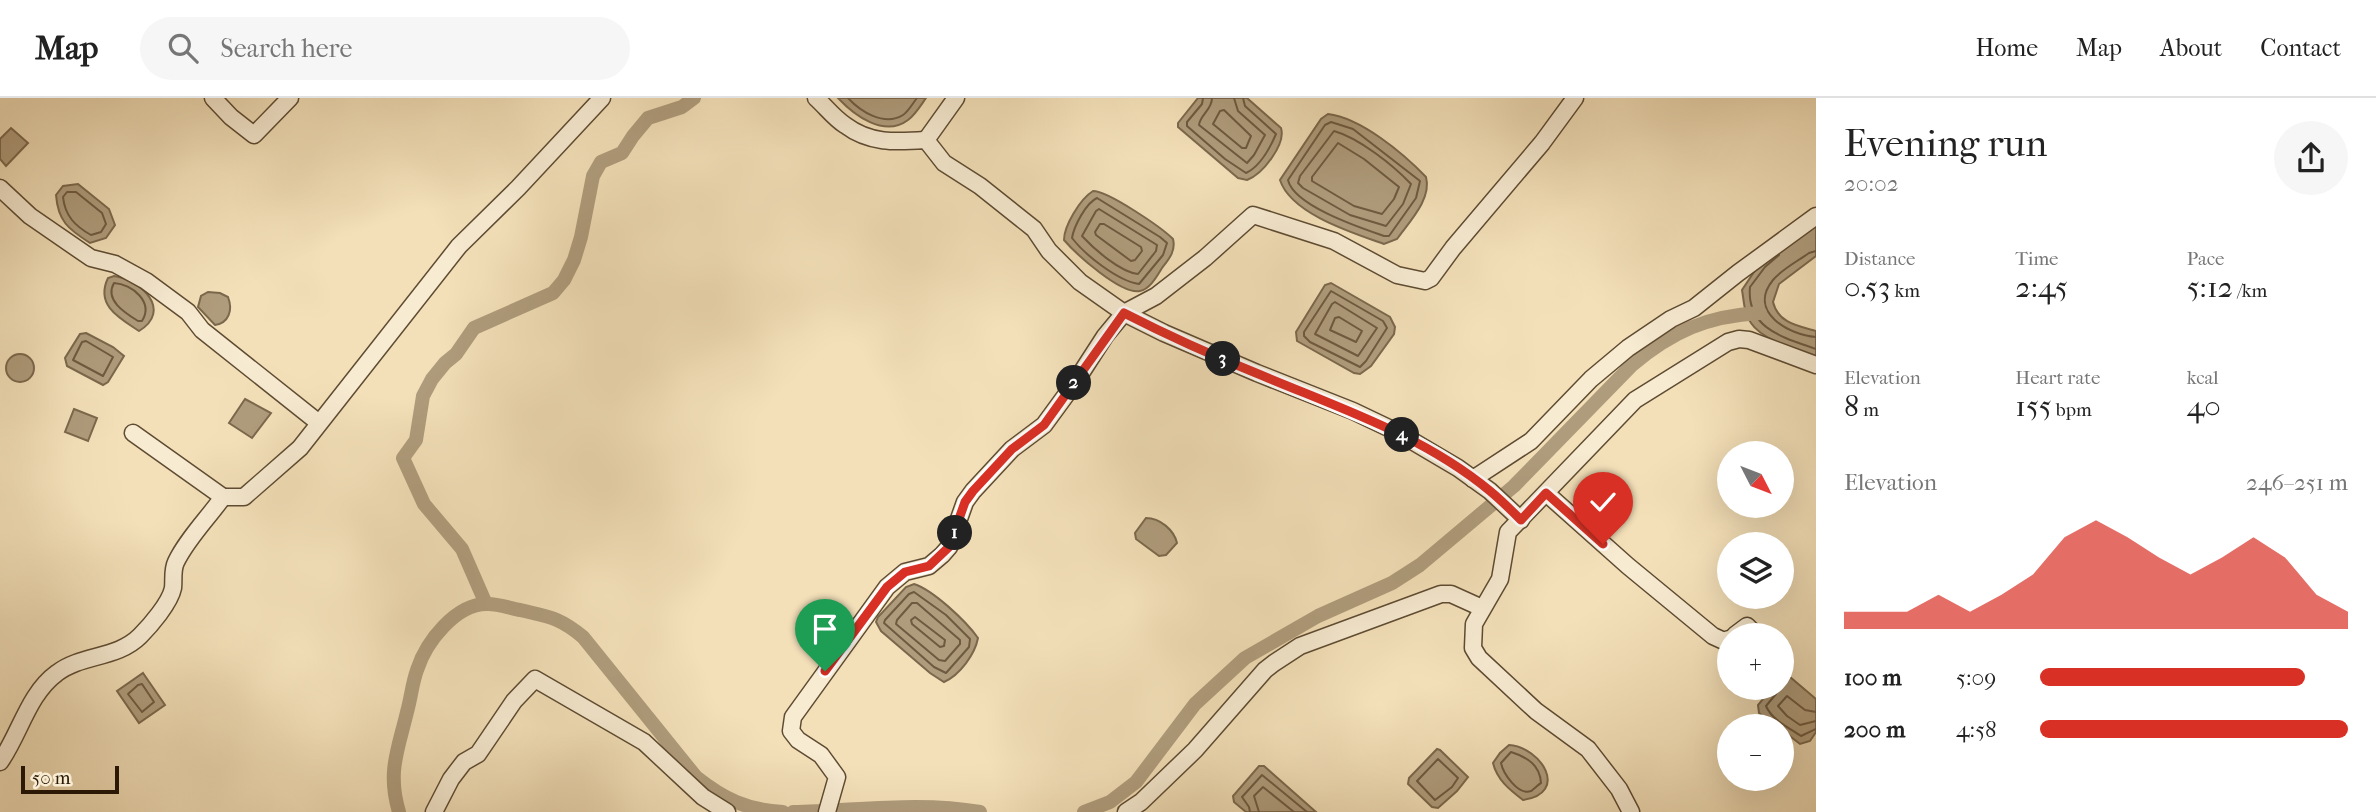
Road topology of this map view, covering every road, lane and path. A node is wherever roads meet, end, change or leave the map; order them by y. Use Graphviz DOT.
graph roads {
  1 [pos="213,98"];
  2 [pos="290,98"];
  3 [pos="602,98"];
  4 [pos="816,98"];
  5 [pos="956,98"];
  6 [pos="1575,98"];
  7 [pos="926,140"];
  8 [pos="0,188"];
  9 [pos="1816,216"];
  10 [pos="1124,313"];
  11 [pos="1816,365"];
  12 [pos="319,423"];
  13 [pos="132,433"];
  14 [pos="1473,479"];
  15 [pos="1546,493"];
  16 [pos="223,497"];
  17 [pos="1518,517"];
  18 [pos="1482,608"];
  19 [pos="1717,638"];
  20 [pos="0,762"];
  21 [pos="434,812"];
  22 [pos="727,812"];
  23 [pos="827,812"];
  24 [pos="1126,812"];
  25 [pos="1631,812"];
  1 -- 2 [label="street"];
  3 -- 12 [label="street"];
  4 -- 7 [label="street"];
  5 -- 7 [label="street"];
  6 -- 10 [label="street"];
  7 -- 10 [label="street"];
  8 -- 12 [label="street"];
  9 -- 14 [label="street"];
  10 -- 14 [label="street"];
  10 -- 23 [label="street"];
  11 -- 15 [label="street"];
  12 -- 16 [label="street"];
  13 -- 16 [label="street"];
  14 -- 17 [label="street"];
  15 -- 17 [label="street"];
  15 -- 19 [label="street"];
  16 -- 20 [label="street"];
  17 -- 18 [label="street"];
  18 -- 24 [label="street"];
  18 -- 25 [label="street"];
  21 -- 22 [label="street"];
}
